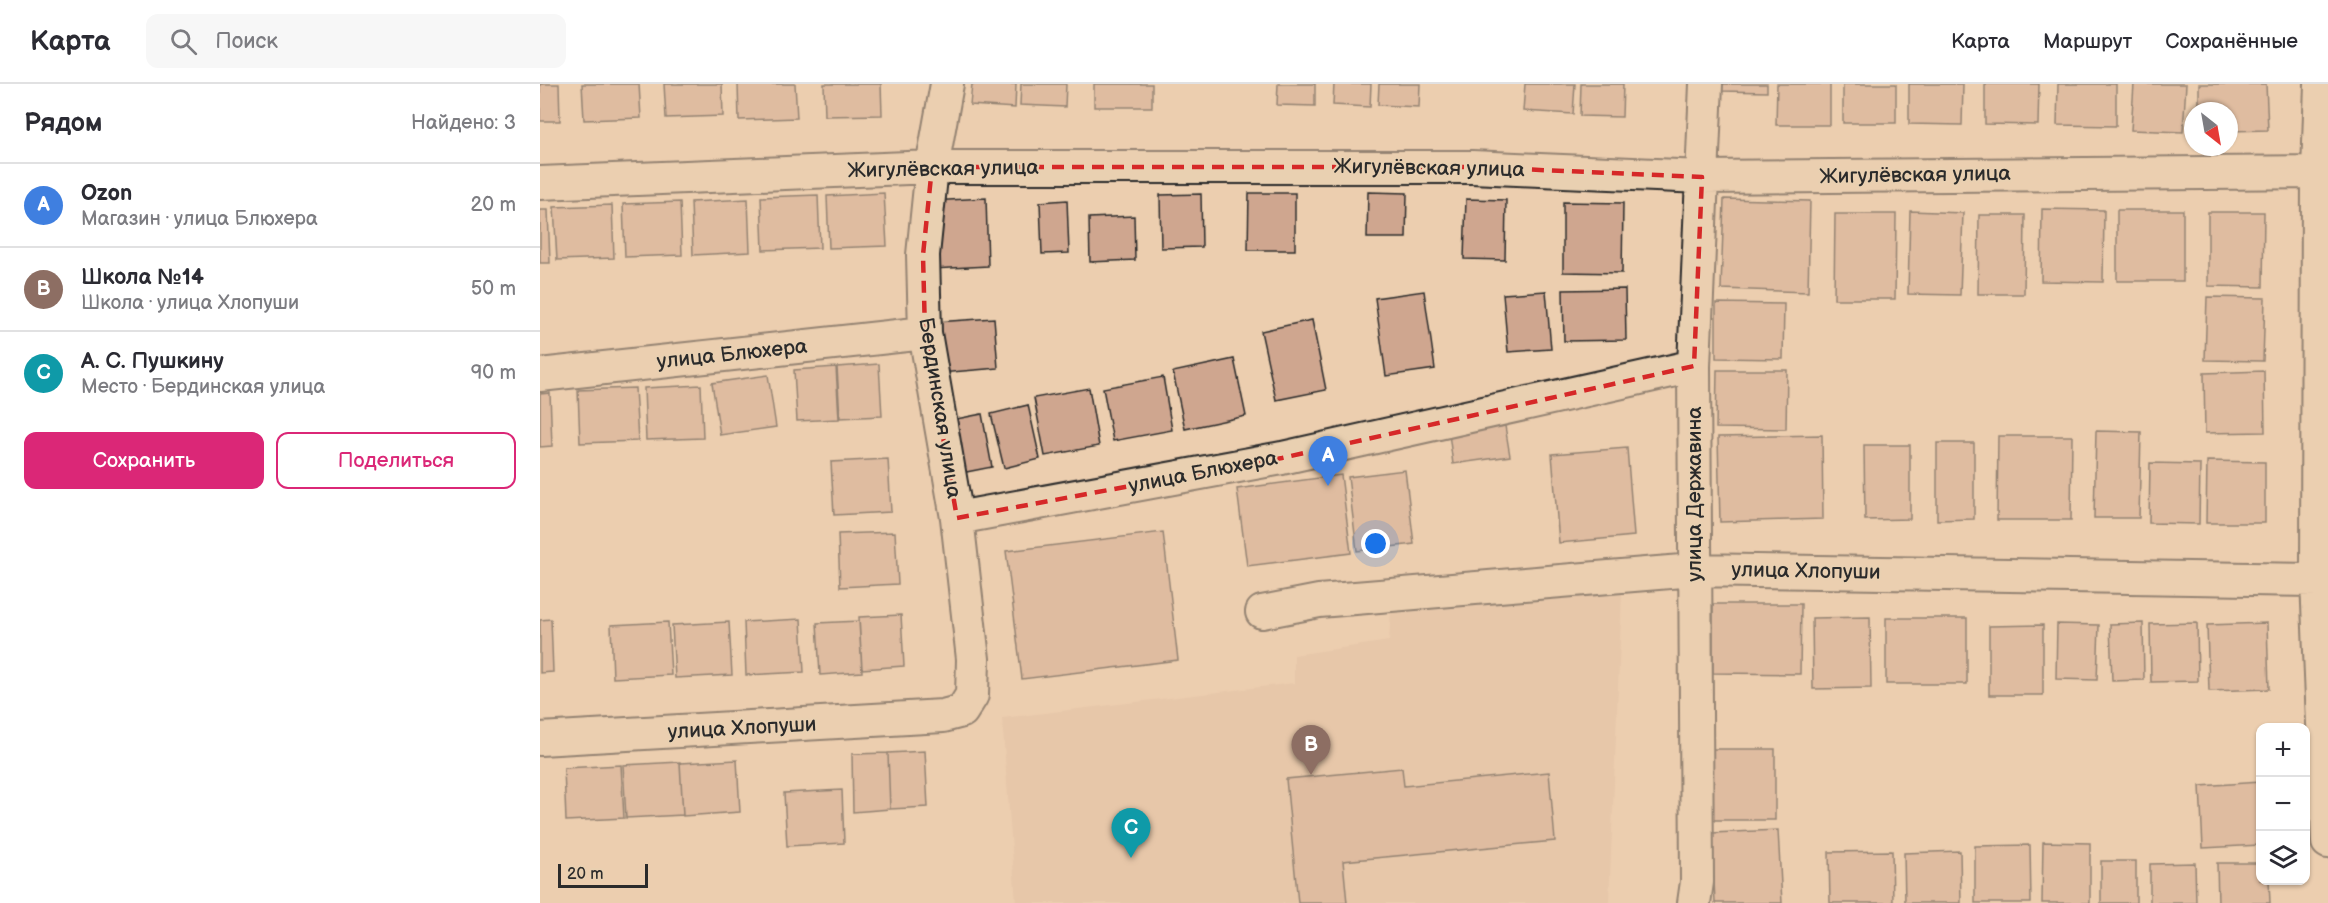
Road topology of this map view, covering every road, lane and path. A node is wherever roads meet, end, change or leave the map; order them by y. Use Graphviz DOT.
graph roads {
  1 [pos="947,84"];
  2 [pos="1706,84"];
  3 [pos="2322,84"];
  4 [pos="932,167"];
  5 [pos="2318,172"];
  6 [pos="1702,177"];
  7 [pos="540,183"];
  8 [pos="925,333"];
  9 [pos="1694,366"];
  10 [pos="540,375"];
  11 [pos="957,518"];
  12 [pos="1694,570"];
  13 [pos="2317,580"];
  14 [pos="1262,612"];
  15 [pos="943,716"];
  16 [pos="540,739"];
  17 [pos="2328,842"];
  18 [pos="1694,903"];
  1 -- 4 [label="street, Бердинская улица"];
  2 -- 6 [label="street, улица Державина"];
  3 -- 5 [label="street"];
  4 -- 6 [label="street, Жигулёвская улица"];
  4 -- 7 [label="street, Жигулёвская улица"];
  4 -- 8 [label="street, Бердинская улица"];
  5 -- 6 [label="street, Жигулёвская улица"];
  5 -- 13 [label="street"];
  6 -- 9 [label="street, улица Державина"];
  8 -- 10 [label="street, улица Блюхера"];
  8 -- 11 [label="street, Бердинская улица"];
  9 -- 11 [label="street, улица Блюхера"];
  9 -- 12 [label="street, улица Державина"];
  11 -- 15 [label="street, Бердинская улица"];
  12 -- 13 [label="street, улица Хлопуши"];
  12 -- 14 [label="street, улица Хлопуши"];
  12 -- 18 [label="street, улица Державина"];
  13 -- 17 [label="street"];
  15 -- 16 [label="street, улица Хлопуши"];
}
